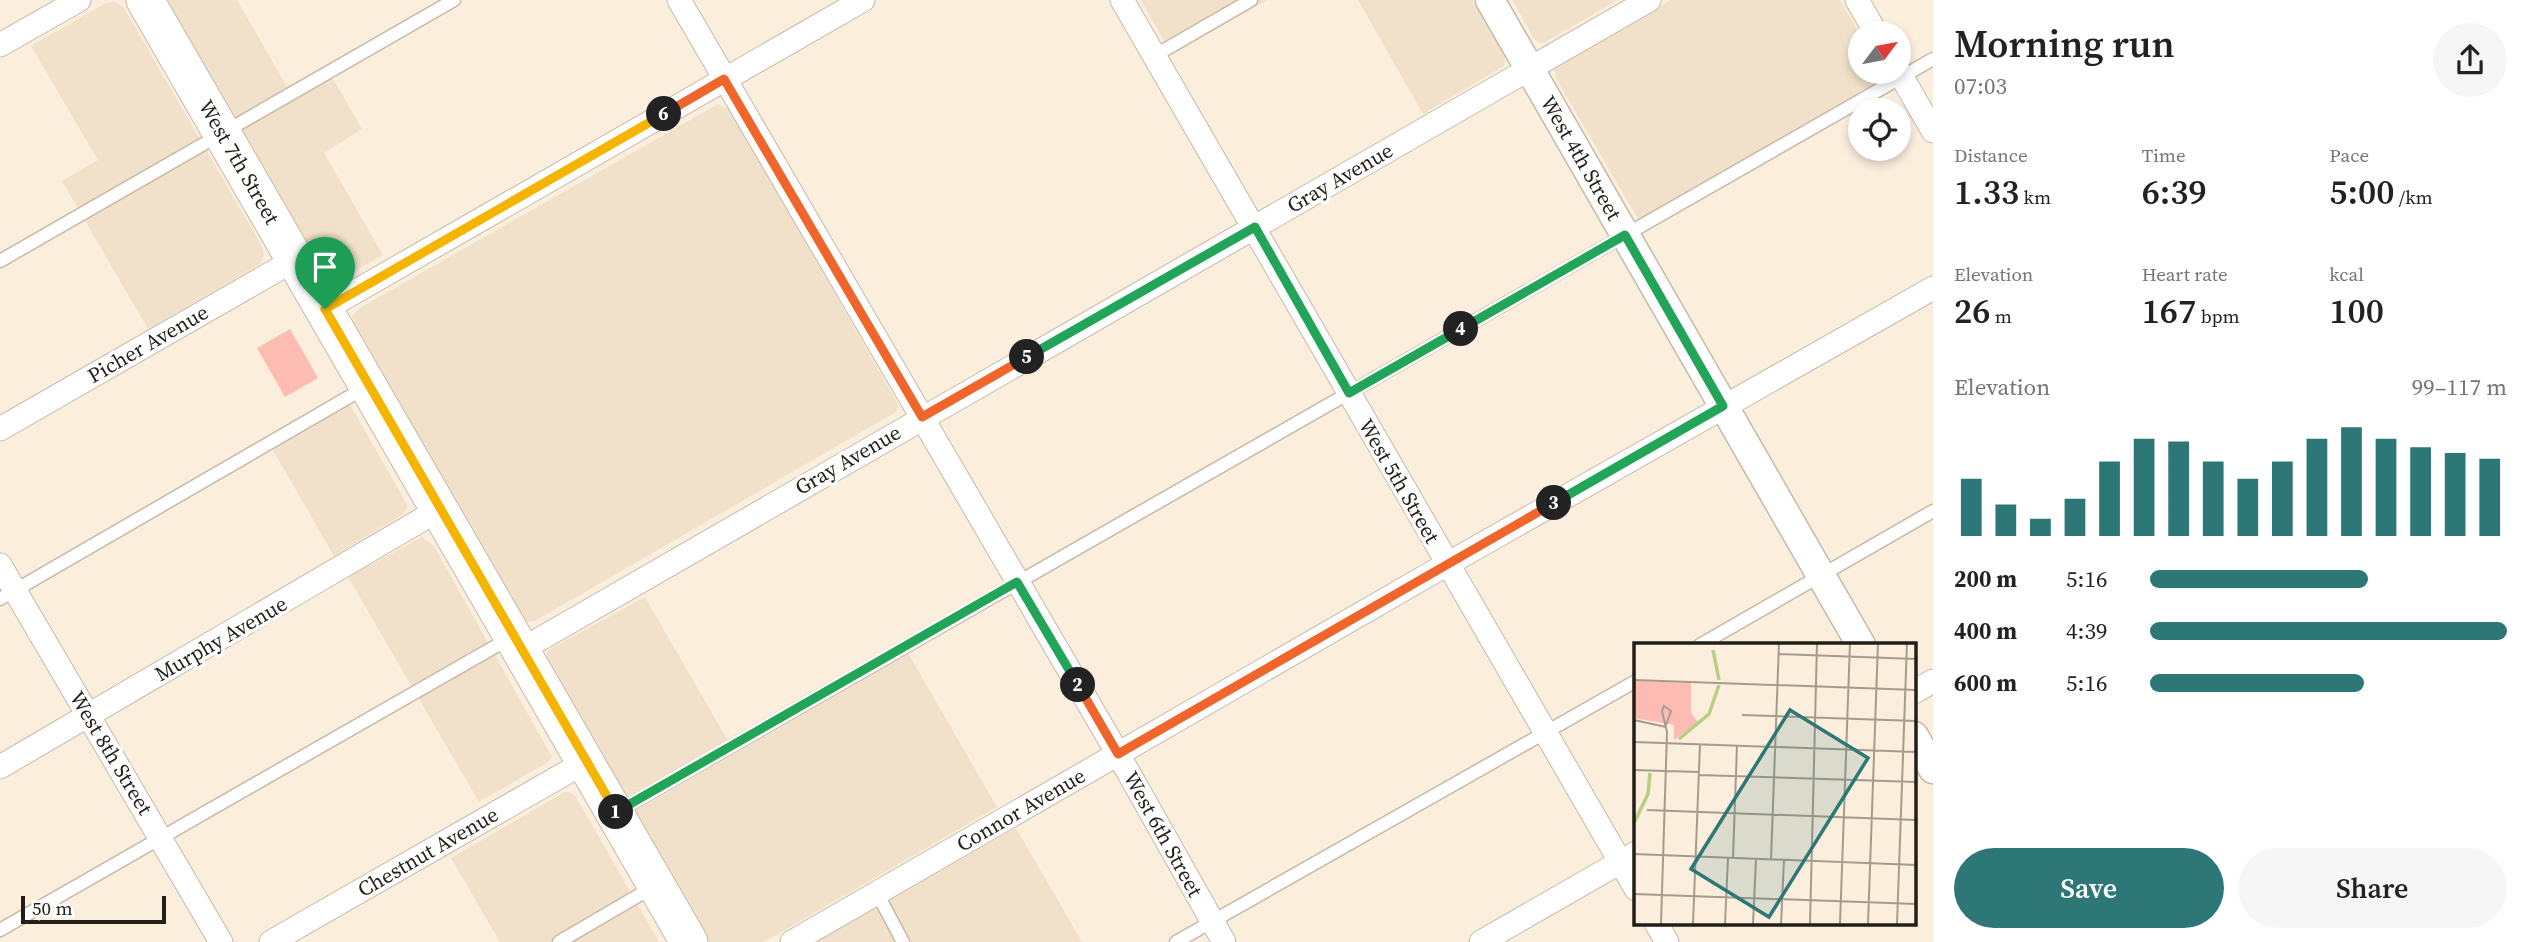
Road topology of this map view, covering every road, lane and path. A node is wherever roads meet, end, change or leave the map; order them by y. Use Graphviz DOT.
graph roads {
  1 [pos="79,0"];
  2 [pos="145,0"];
  3 [pos="454,0"];
  4 [pos="679,0"];
  5 [pos="863,0"];
  6 [pos="1122,0"];
  7 [pos="1251,0"];
  8 [pos="1490,0"];
  9 [pos="1649,0"];
  10 [pos="1857,0"];
  11 [pos="1869,21"];
  12 [pos="0,45"];
  13 [pos="1154,56"];
  14 [pos="1933,58"];
  15 [pos="1530,69"];
  16 [pos="1911,69"];
  17 [pos="724,79"];
  18 [pos="1883,84"];
  19 [pos="1906,84"];
  20 [pos="1933,131"];
  21 [pos="223,134"];
  22 [pos="1255,227"];
  23 [pos="1625,235"];
  24 [pos="296,259"];
  25 [pos="0,261"];
  26 [pos="1933,288"];
  27 [pos="325,309"];
  28 [pos="369,386"];
  29 [pos="1349,393"];
  30 [pos="1723,406"];
  31 [pos="922,417"];
  32 [pos="0,429"];
  33 [pos="440,509"];
  34 [pos="1933,511"];
  35 [pos="1447,564"];
  36 [pos="0,565"];
  37 [pos="1821,576"];
  38 [pos="1017,582"];
  39 [pos="8,595"];
  40 [pos="517,643"];
  41 [pos="1704,643"];
  42 [pos="1860,643"];
  43 [pos="1933,681"];
  44 [pos="1634,682"];
  45 [pos="1916,691"];
  46 [pos="89,716"];
  47 [pos="1545,732"];
  48 [pos="1916,739"];
  49 [pos="1118,754"];
  50 [pos="585,762"];
  51 [pos="0,767"];
  52 [pos="1933,769"];
  53 [pos="615,813"];
  54 [pos="161,837"];
  55 [pos="1628,857"];
  56 [pos="1634,881"];
  57 [pos="657,886"];
  58 [pos="877,893"];
  59 [pos="1212,922"];
  60 [pos="1657,925"];
  61 [pos="0,930"];
  62 [pos="221,942"];
  63 [pos="271,942"];
  64 [pos="559,942"];
  65 [pos="690,942"];
  66 [pos="792,942"];
  67 [pos="903,942"];
  68 [pos="1176,942"];
  69 [pos="1224,942"];
  70 [pos="1481,942"];
  71 [pos="1667,942"];
  1 -- 12 [label="street"];
  2 -- 21 [label="main road, West 7th Street"];
  3 -- 21 [label="lane"];
  4 -- 17 [label="street, West 6th Street"];
  5 -- 17 [label="street"];
  6 -- 13 [label="street, West 5th Street"];
  7 -- 13 [label="lane"];
  8 -- 15 [label="street, West 4th Street"];
  9 -- 15 [label="street, Gray Avenue"];
  10 -- 11 [label="street"];
  13 -- 22 [label="street, West 5th Street"];
  14 -- 16 [label="lane"];
  15 -- 22 [label="street, Gray Avenue"];
  15 -- 23 [label="street, West 4th Street"];
  17 -- 27 [label="street"];
  17 -- 31 [label="street, West 6th Street"];
  18 -- 23 [label="lane"];
  19 -- 20 [label="street"];
  21 -- 24 [label="main road, West 7th Street"];
  21 -- 25 [label="lane"];
  22 -- 29 [label="street, West 5th Street"];
  22 -- 31 [label="street, Gray Avenue"];
  23 -- 29 [label="lane"];
  23 -- 30 [label="street, West 4th Street"];
  24 -- 27 [label="main road, West 7th Street"];
  24 -- 32 [label="street, Picher Avenue"];
  26 -- 30 [label="street, Connor Avenue"];
  27 -- 28 [label="main road, West 7th Street"];
  28 -- 33 [label="main road, West 7th Street"];
  28 -- 39 [label="lane"];
  29 -- 35 [label="street, West 5th Street"];
  29 -- 38 [label="lane"];
  30 -- 35 [label="street, Connor Avenue"];
  30 -- 37 [label="street, West 4th Street"];
  31 -- 38 [label="street, West 6th Street"];
  31 -- 40 [label="street, Gray Avenue"];
  33 -- 40 [label="main road, West 7th Street"];
  33 -- 46 [label="street, Murphy Avenue"];
  34 -- 37 [label="lane"];
  35 -- 47 [label="street, West 5th Street"];
  35 -- 49 [label="street, Connor Avenue"];
  36 -- 39 [label="street, West 8th Street"];
  37 -- 41 [label="lane"];
  37 -- 42 [label="street, West 4th Street"];
  38 -- 49 [label="street, West 6th Street"];
  38 -- 53 [label="lane"];
  39 -- 46 [label="street, West 8th Street"];
  40 -- 50 [label="main road, West 7th Street"];
  40 -- 54 [label="lane"];
  43 -- 45 [label="street"];
  44 -- 47 [label="lane"];
  46 -- 51 [label="street, Murphy Avenue"];
  46 -- 54 [label="street, West 8th Street"];
  47 -- 55 [label="street, West 5th Street"];
  47 -- 59 [label="lane"];
  48 -- 52 [label="street"];
  49 -- 58 [label="street, Connor Avenue"];
  49 -- 59 [label="street, West 6th Street"];
  50 -- 53 [label="main road, West 7th Street"];
  50 -- 63 [label="street, Chestnut Avenue"];
  53 -- 57 [label="main road, West 7th Street"];
  54 -- 61 [label="lane"];
  54 -- 62 [label="street, West 8th Street"];
  55 -- 56 [label="street, West 5th Street"];
  55 -- 70 [label="street"];
  57 -- 64 [label="lane"];
  57 -- 65 [label="main road, West 7th Street"];
  58 -- 66 [label="street, Connor Avenue"];
  58 -- 67 [label="lane"];
  59 -- 68 [label="lane"];
  59 -- 69 [label="street, West 6th Street"];
  60 -- 71 [label="street"];
}
